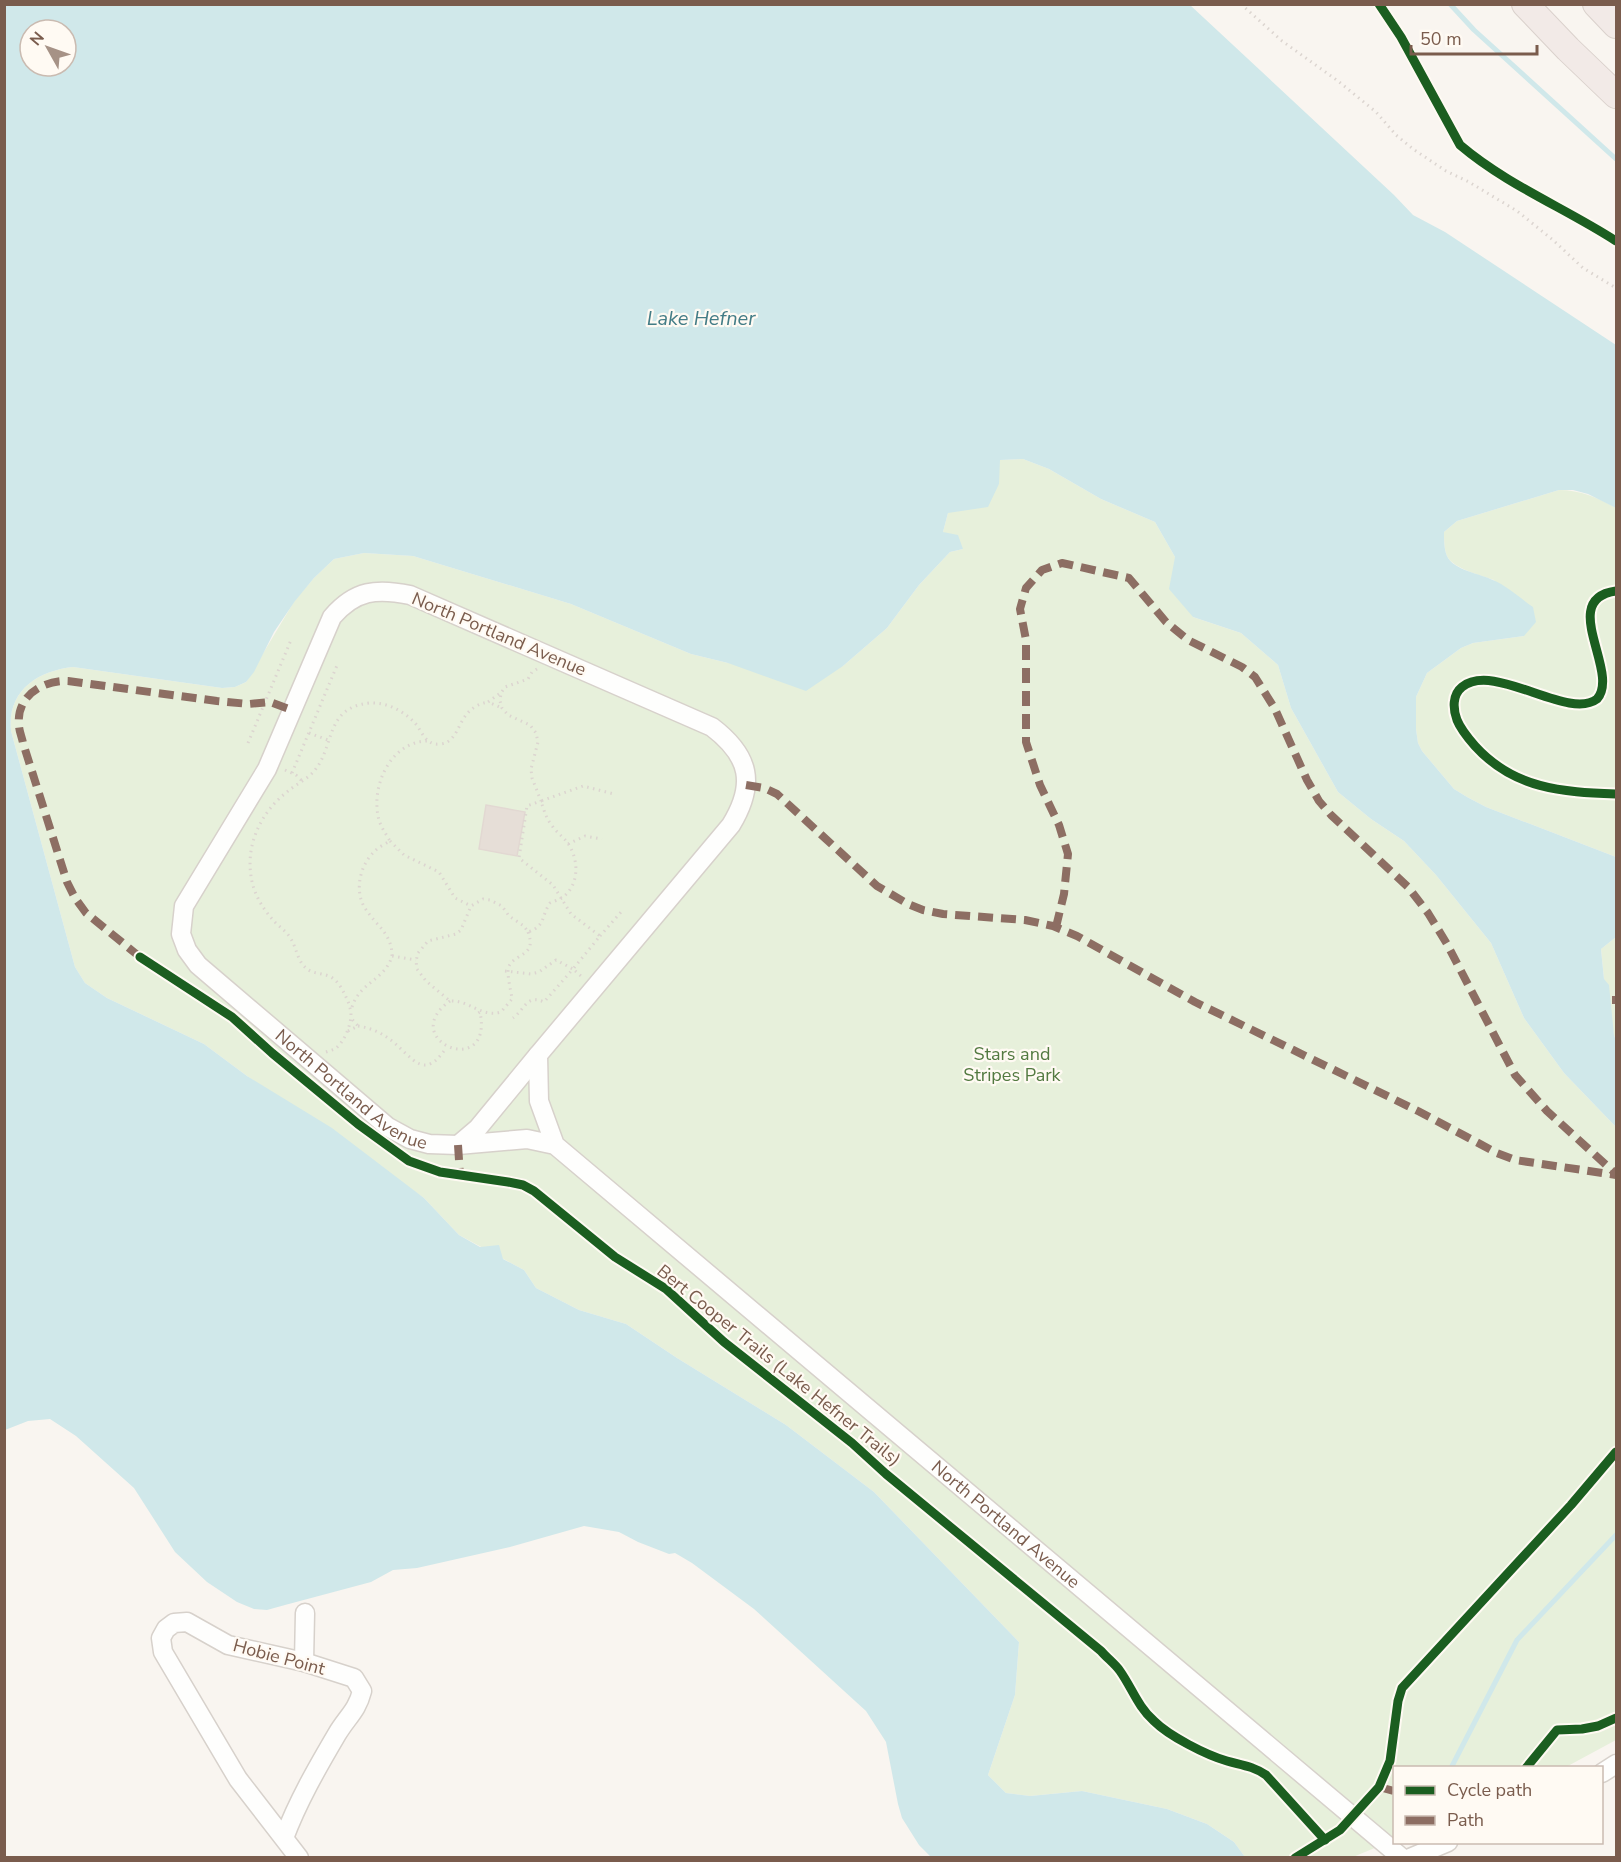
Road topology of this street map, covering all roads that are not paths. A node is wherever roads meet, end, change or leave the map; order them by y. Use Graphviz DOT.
graph roads {
  1 [pos="1525,4"];
  2 [pos="1596,4"];
  3 [pos="1617,25"];
  4 [pos="1617,95"];
  5 [pos="538,1055"];
  6 [pos="459,1145"];
  7 [pos="555,1145"];
  8 [pos="305,1613"];
  9 [pos="304,1662"];
  10 [pos="1617,1764"];
  11 [pos="1603,1772"];
  12 [pos="284,1838"];
  13 [pos="1443,1844"];
  14 [pos="298,1857"];
  15 [pos="1402,1857"];
  16 [pos="1410,1857"];
  1 -- 4 [label="highway"];
  2 -- 3 [label="highway"];
  5 -- 6 [label="street, North Portland Avenue"];
  5 -- 6 [label="street, North Portland Avenue"];
  5 -- 7 [label="street, North Portland Avenue"];
  6 -- 7 [label="street, North Portland Avenue"];
  7 -- 15 [label="street, North Portland Avenue"];
  8 -- 9 [label="street"];
  9 -- 12 [label="street, Hobie Point"];
  9 -- 12 [label="street, Hobie Point"];
  10 -- 11 [label="street"];
  12 -- 14 [label="street, Hobie Point"];
  13 -- 16 [label="street"];
}
